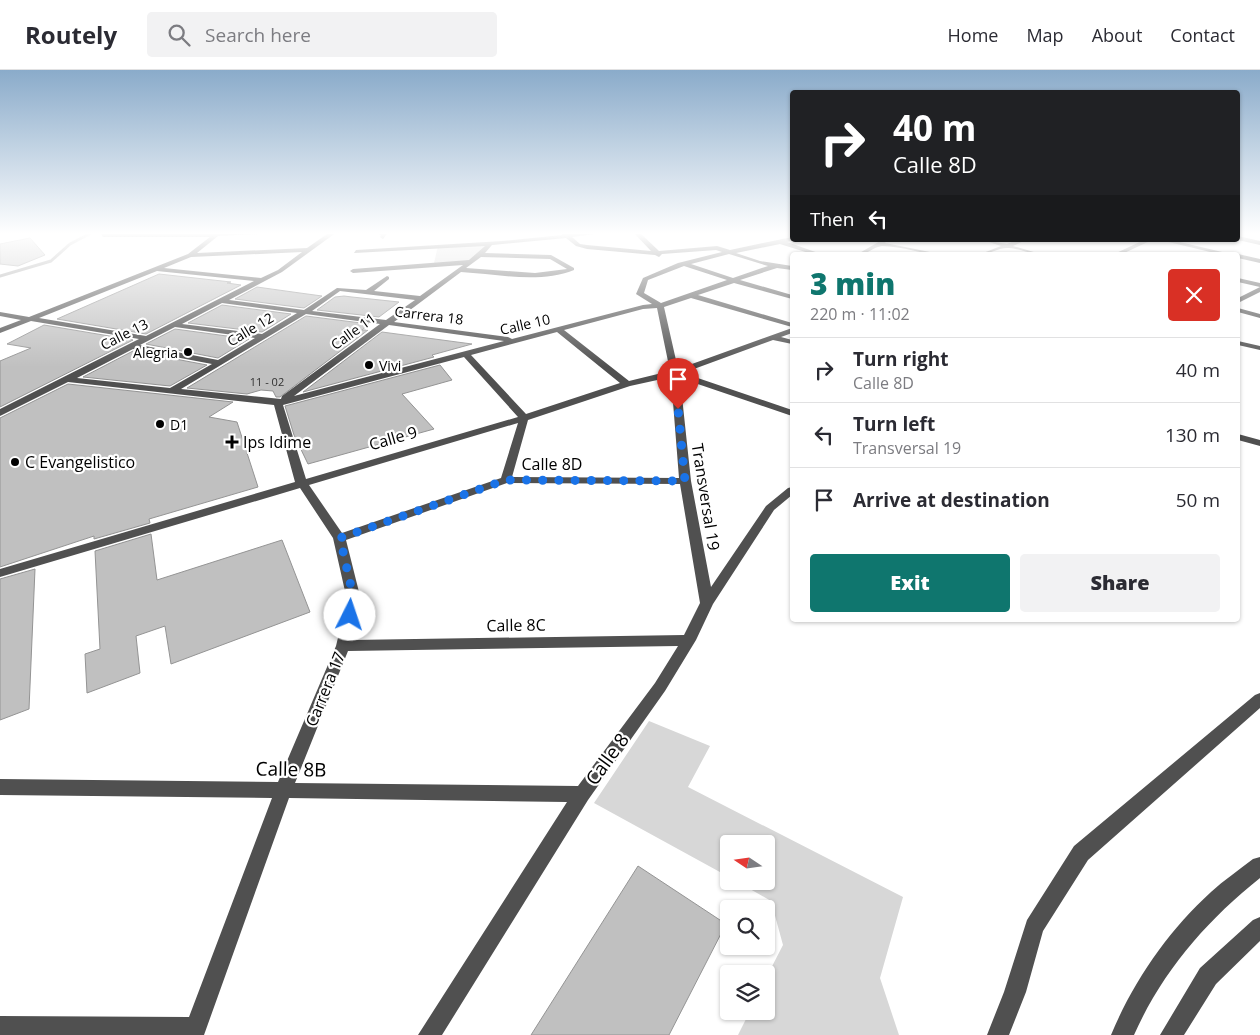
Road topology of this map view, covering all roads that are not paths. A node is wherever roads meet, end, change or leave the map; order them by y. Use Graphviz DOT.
graph roads {
  1 [pos="132,277"];
  2 [pos="235,277"];
  3 [pos="268,277"];
  4 [pos="450,277"];
  5 [pos="647,277"];
  6 [pos="724,277"];
  7 [pos="746,277"];
  8 [pos="387,278"];
  9 [pos="262,280"];
  10 [pos="735,281"];
  11 [pos="1240,281"];
  12 [pos="1260,287"];
  13 [pos="369,291"];
  14 [pos="790,295"];
  15 [pos="693,296"];
  16 [pos="420,298"];
  17 [pos="1240,300"];
  18 [pos="222,301"];
  19 [pos="660,306"];
  20 [pos="1240,311"];
  21 [pos="305,312"];
  22 [pos="0,314"];
  23 [pos="1260,316"];
  24 [pos="29,319"];
  25 [pos="790,323"];
  26 [pos="174,324"];
  27 [pos="387,324"];
  28 [pos="559,330"];
  29 [pos="0,331"];
  30 [pos="790,331"];
  31 [pos="263,337"];
  32 [pos="773,337"];
  33 [pos="146,338"];
  34 [pos="513,340"];
  35 [pos="790,341"];
  36 [pos="1240,343"];
  37 [pos="131,346"];
  38 [pos="1260,348"];
  39 [pos="466,353"];
  40 [pos="222,363"];
  41 [pos="675,373"];
  42 [pos="66,379"];
  43 [pos="627,384"];
  44 [pos="172,391"];
  45 [pos="278,403"];
  46 [pos="790,412"];
  47 [pos="0,413"];
  48 [pos="524,418"];
  49 [pos="1240,437"];
  50 [pos="1260,442"];
  51 [pos="506,480"];
  52 [pos="685,481"];
  53 [pos="301,482"];
  54 [pos="790,492"];
  55 [pos="340,538"];
  56 [pos="0,572"];
  57 [pos="707,603"];
  58 [pos="689,640"];
  59 [pos="343,646"];
  60 [pos="1260,699"];
  61 [pos="0,787"];
  62 [pos="283,790"];
  63 [pos="582,794"];
  64 [pos="1260,866"];
  65 [pos="1260,927"];
  66 [pos="0,1027"];
  67 [pos="194,1031"];
  68 [pos="429,1035"];
  69 [pos="998,1035"];
  70 [pos="1122,1035"];
  71 [pos="1171,1035"];
  1 -- 24 [label="street"];
  2 -- 9 [label="street"];
  3 -- 9 [label="street, Calle 13"];
  4 -- 16 [label="street, Calle 11"];
  5 -- 19 [label="street"];
  6 -- 10 [label="street"];
  7 -- 10 [label="street, Calle 10"];
  8 -- 13 [label="street"];
  9 -- 18 [label="street, Calle 13"];
  10 -- 14 [label="street"];
  10 -- 15 [label="street, Calle 10"];
  11 -- 12 [label="street"];
  12 -- 17 [label="street"];
  13 -- 16 [label="street"];
  13 -- 21 [label="street, Calle 12"];
  15 -- 19 [label="street, Calle 10"];
  15 -- 25 [label="street"];
  16 -- 27 [label="street, Calle 11"];
  18 -- 21 [label="street, Carrera 18"];
  18 -- 26 [label="street, Calle 13"];
  19 -- 28 [label="street, Calle 10"];
  19 -- 41 [label="street, Transversal 19"];
  20 -- 23 [label="street"];
  21 -- 27 [label="street, Carrera 18"];
  21 -- 31 [label="street, Calle 12"];
  22 -- 24 [label="street"];
  24 -- 29 [label="street"];
  24 -- 33 [label="street"];
  26 -- 31 [label="street"];
  26 -- 33 [label="street, Calle 13"];
  27 -- 34 [label="street, Carrera 18"];
  27 -- 45 [label="street, Calle 11"];
  28 -- 34 [label="street, Calle 10"];
  28 -- 43 [label="street"];
  30 -- 32 [label="street, Calle 9"];
  31 -- 40 [label="street, Calle 12"];
  32 -- 35 [label="street"];
  32 -- 41 [label="street, Calle 9"];
  33 -- 37 [label="street, Calle 13"];
  34 -- 39 [label="street, Calle 10"];
  36 -- 38 [label="street"];
  37 -- 40 [label="street"];
  37 -- 42 [label="street, Calle 13"];
  39 -- 45 [label="street, Calle 10"];
  39 -- 48 [label="street"];
  40 -- 44 [label="street, Calle 12"];
  41 -- 43 [label="street, Calle 9"];
  41 -- 46 [label="street"];
  41 -- 52 [label="street, Transversal 19"];
  42 -- 44 [label="street"];
  42 -- 47 [label="street, Calle 13"];
  43 -- 48 [label="street, Calle 9"];
  44 -- 45 [label="street"];
  45 -- 53 [label="street, Carrera 17"];
  48 -- 51 [label="street"];
  48 -- 53 [label="street, Calle 9"];
  49 -- 50 [label="street"];
  51 -- 52 [label="street, Calle 8D"];
  51 -- 55 [label="street, Calle 8D"];
  52 -- 57 [label="street, Transversal 19"];
  53 -- 55 [label="street, Carrera 17"];
  53 -- 56 [label="street, Calle 9"];
  54 -- 57 [label="street, Calle 8"];
  55 -- 59 [label="street, Carrera 17"];
  57 -- 58 [label="street, Calle 8"];
  58 -- 59 [label="street, Calle 8C"];
  58 -- 63 [label="street, Calle 8"];
  59 -- 62 [label="street, Carrera 17"];
  60 -- 69 [label="street"];
  61 -- 62 [label="street, Calle 8B"];
  62 -- 63 [label="street, Calle 8B"];
  62 -- 67 [label="street, Carrera 17"];
  63 -- 68 [label="street, Calle 8"];
  64 -- 70 [label="street"];
  65 -- 71 [label="street"];
  66 -- 67 [label="street"];
}
